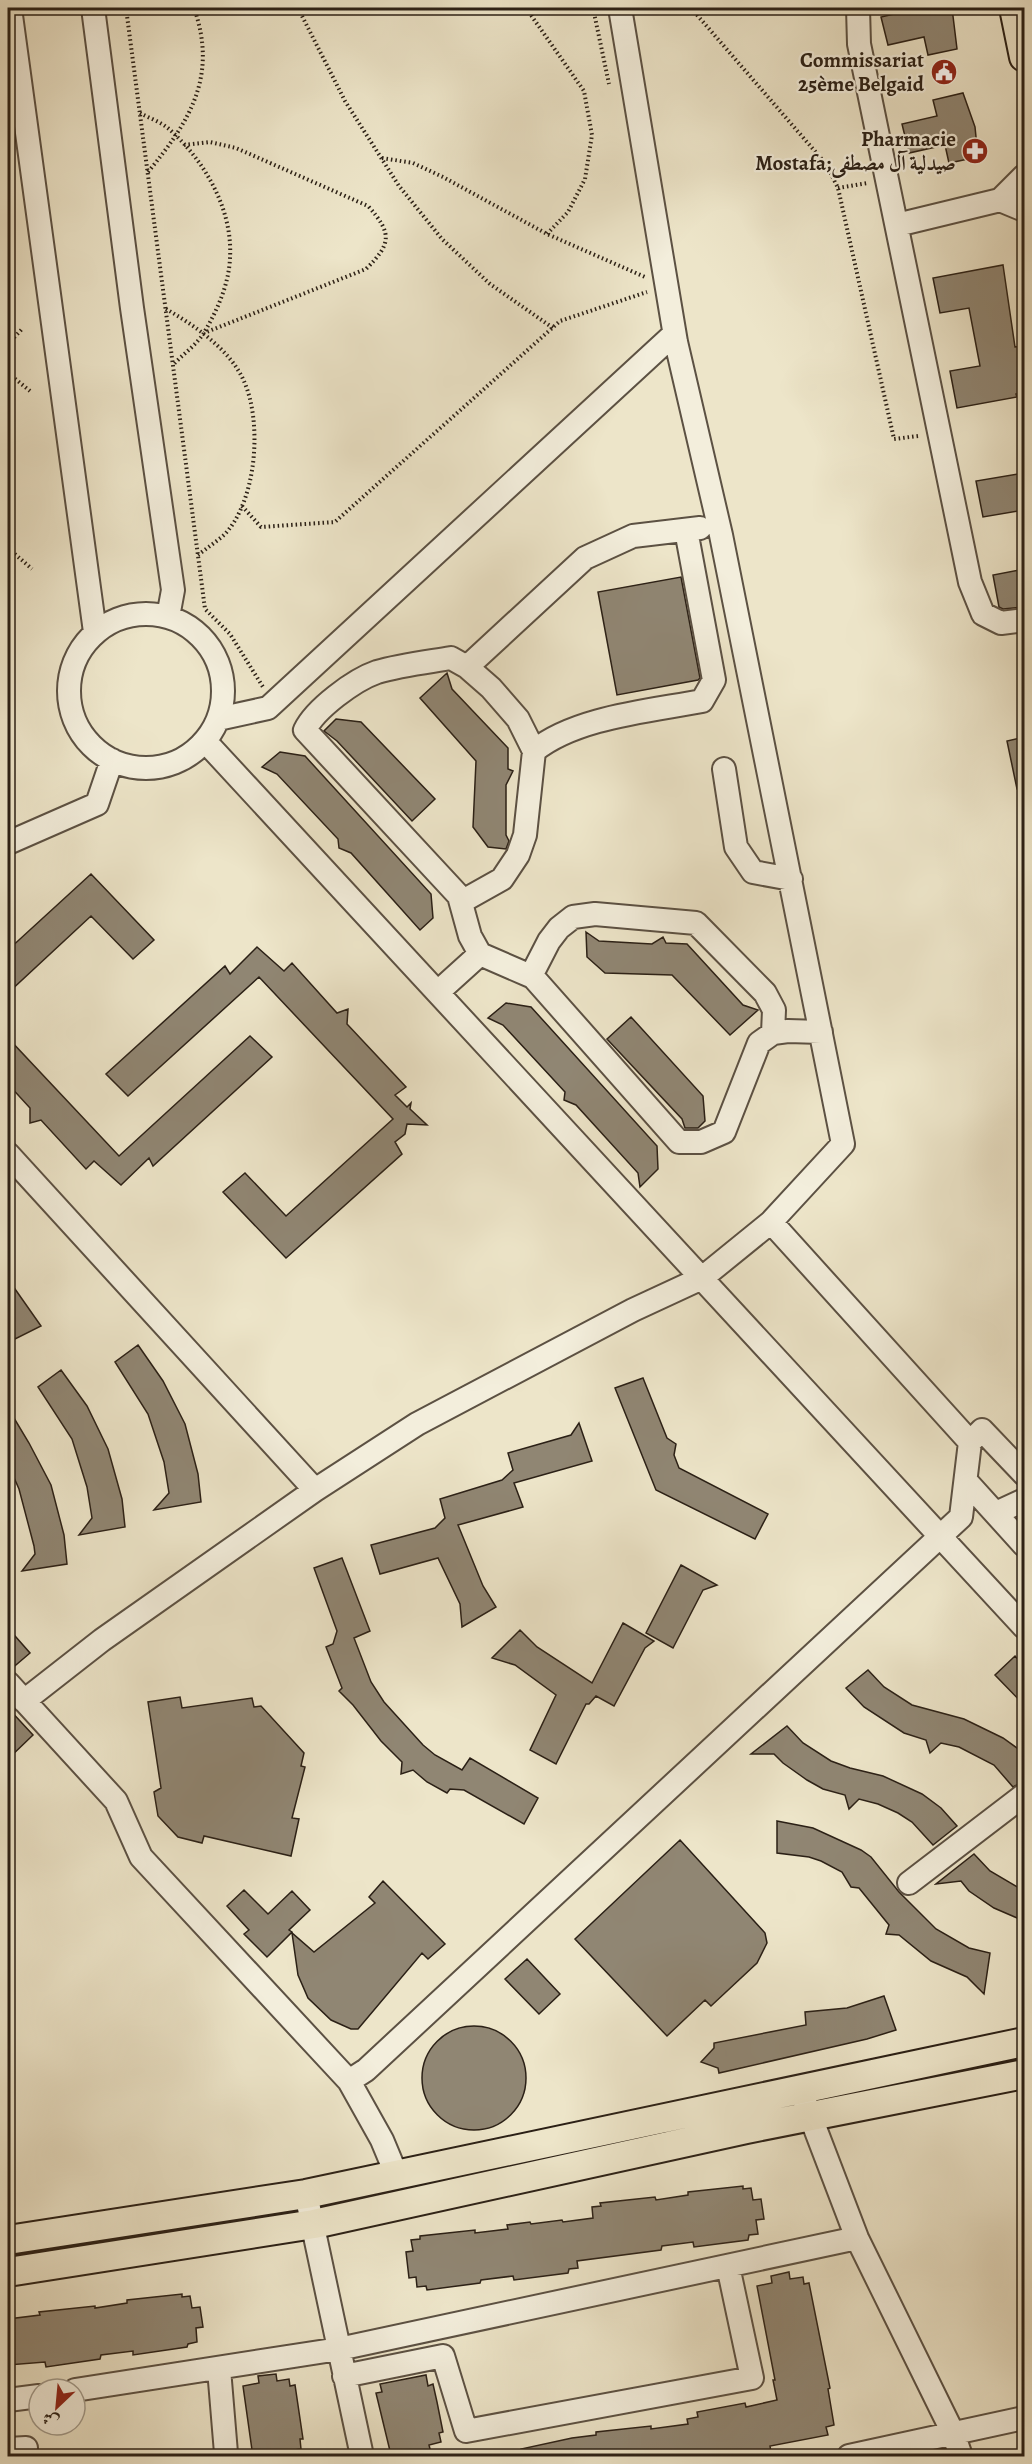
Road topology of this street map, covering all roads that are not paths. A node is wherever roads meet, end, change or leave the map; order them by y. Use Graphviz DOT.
graph roads {
  1 [pos="10,8"];
  2 [pos="93,8"];
  3 [pos="620,8"];
  4 [pos="858,8"];
  5 [pos="1014,8"];
  6 [pos="1024,57"];
  7 [pos="1024,176"];
  8 [pos="1000,200"];
  9 [pos="1024,210"];
  10 [pos="897,225"];
  11 [pos="674,334"];
  12 [pos="719,526"];
  13 [pos="686,530"];
  14 [pos="168,616"];
  15 [pos="1024,620"];
  16 [pos="95,632"];
  17 [pos="467,667"];
  18 [pos="218,719"];
  19 [pos="206,741"];
  20 [pos="534,751"];
  21 [pos="112,760"];
  22 [pos="724,769"];
  23 [pos="8,843"];
  24 [pos="791,879"];
  25 [pos="461,902"];
  26 [pos="480,954"];
  27 [pos="533,977"];
  28 [pos="438,992"];
  29 [pos="821,1032"];
  30 [pos="773,1033"];
  31 [pos="8,1154"];
  32 [pos="771,1222"];
  33 [pos="702,1278"];
  34 [pos="970,1442"];
  35 [pos="1024,1474"];
  36 [pos="966,1481"];
  37 [pos="315,1490"];
  38 [pos="1024,1500"];
  39 [pos="996,1513"];
  40 [pos="940,1536"];
  41 [pos="1024,1545"];
  42 [pos="1024,1627"];
  43 [pos="8,1683"];
  44 [pos="24,1701"];
  45 [pos="1024,1795"];
  46 [pos="909,1883"];
  47 [pos="1024,2042"];
  48 [pos="1024,2074"];
  49 [pos="349,2081"];
  50 [pos="801,2090"];
  51 [pos="810,2118"];
  52 [pos="398,2176"];
  53 [pos="306,2194"];
  54 [pos="314,2224"];
  55 [pos="857,2238"];
  56 [pos="8,2240"];
  57 [pos="728,2266"];
  58 [pos="8,2272"];
  59 [pos="339,2349"];
  60 [pos="219,2369"];
  61 [pos="344,2376"];
  62 [pos="87,2388"];
  63 [pos="27,2398"];
  64 [pos="8,2400"];
  65 [pos="1024,2418"];
  66 [pos="953,2433"];
  67 [pos="225,2457"];
  68 [pos="362,2457"];
  69 [pos="849,2457"];
  70 [pos="961,2457"];
  1 -- 16 [label="street"];
  2 -- 14 [label="street"];
  3 -- 11 [label="street"];
  4 -- 10 [label="street"];
  5 -- 6 [label="main road"];
  7 -- 8 [label="street"];
  8 -- 9 [label="street"];
  8 -- 10 [label="street"];
  10 -- 15 [label="street"];
  11 -- 12 [label="street"];
  11 -- 18 [label="street"];
  12 -- 13 [label="street"];
  12 -- 24 [label="street"];
  13 -- 17 [label="street"];
  13 -- 20 [label="street"];
  14 -- 16 [label="street"];
  14 -- 18 [label="street"];
  16 -- 21 [label="street"];
  17 -- 20 [label="street"];
  17 -- 25 [label="street"];
  18 -- 19 [label="street"];
  19 -- 21 [label="street"];
  19 -- 28 [label="street"];
  20 -- 25 [label="street"];
  21 -- 23 [label="street"];
  22 -- 24 [label="street"];
  24 -- 29 [label="street"];
  25 -- 26 [label="street"];
  26 -- 27 [label="street"];
  26 -- 28 [label="street"];
  27 -- 30 [label="street"];
  27 -- 30 [label="street"];
  28 -- 33 [label="street"];
  29 -- 30 [label="street"];
  29 -- 32 [label="street"];
  31 -- 37 [label="street"];
  32 -- 33 [label="street"];
  32 -- 34 [label="street"];
  33 -- 37 [label="street"];
  33 -- 40 [label="street"];
  34 -- 35 [label="street"];
  34 -- 36 [label="street"];
  36 -- 39 [label="street"];
  36 -- 40 [label="street"];
  37 -- 44 [label="street"];
  38 -- 39 [label="street"];
  39 -- 41 [label="street"];
  40 -- 42 [label="street"];
  40 -- 49 [label="street"];
  43 -- 44 [label="street"];
  44 -- 49 [label="street"];
  45 -- 46 [label="street"];
  47 -- 50 [label="main road"];
  48 -- 51 [label="main road"];
  49 -- 52 [label="street"];
  50 -- 51 [label="street"];
  50 -- 52 [label="main road"];
  51 -- 54 [label="main road"];
  51 -- 55 [label="street"];
  52 -- 53 [label="main road"];
  53 -- 54 [label="street"];
  53 -- 56 [label="main road"];
  54 -- 58 [label="main road"];
  54 -- 59 [label="street"];
  55 -- 57 [label="street"];
  55 -- 66 [label="street"];
  57 -- 59 [label="street"];
  57 -- 61 [label="street"];
  59 -- 60 [label="street"];
  59 -- 61 [label="street"];
  60 -- 62 [label="street"];
  60 -- 67 [label="street"];
  61 -- 68 [label="street"];
  63 -- 64 [label="street"];
  65 -- 66 [label="street"];
  66 -- 69 [label="street"];
  66 -- 70 [label="street"];
}
